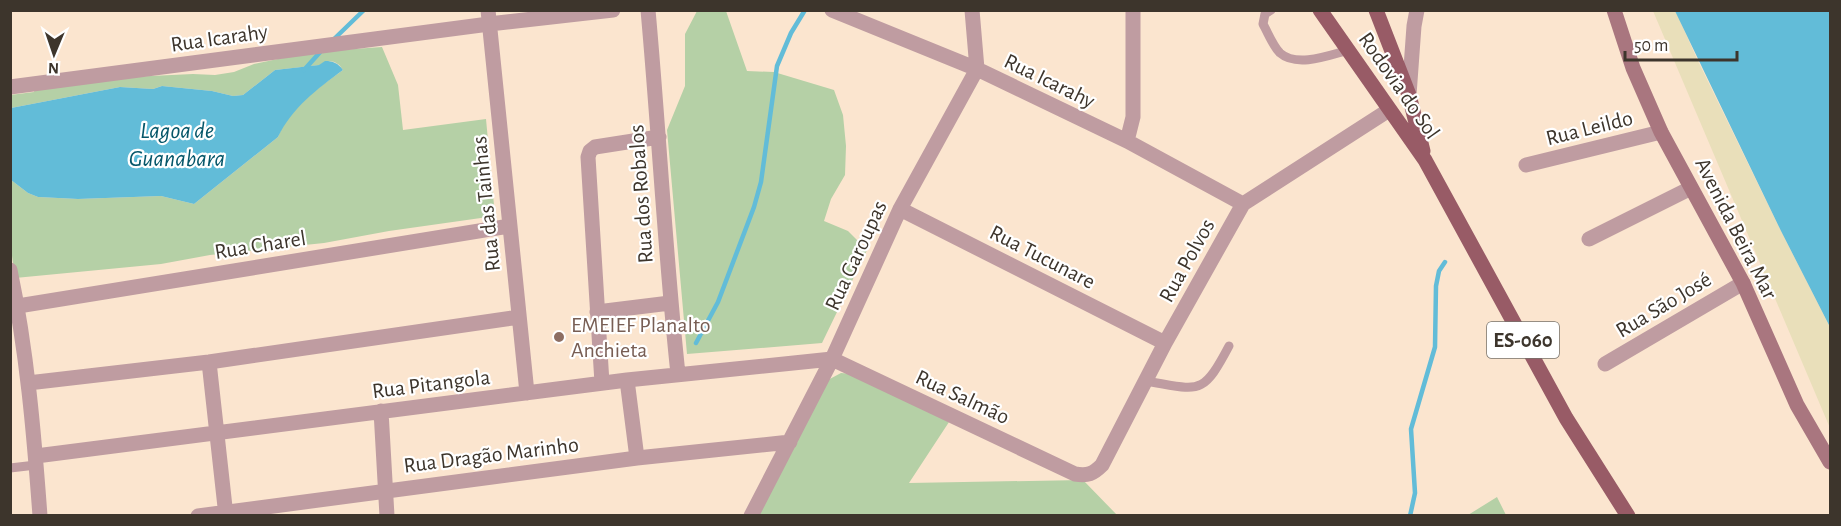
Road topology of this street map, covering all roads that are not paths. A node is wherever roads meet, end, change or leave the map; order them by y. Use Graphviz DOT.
graph roads {
  1 [pos="613,10"];
  2 [pos="648,10"];
  3 [pos="832,10"];
  4 [pos="972,10"];
  5 [pos="1133,10"];
  6 [pos="1271,10"];
  7 [pos="1320,10"];
  8 [pos="1376,10"];
  9 [pos="1418,10"];
  10 [pos="1614,10"];
  11 [pos="488,17"];
  12 [pos="1348,50"];
  13 [pos="977,69"];
  14 [pos="10,87"];
  15 [pos="1409,95"];
  16 [pos="1389,110"];
  17 [pos="1661,132"];
  18 [pos="659,137"];
  19 [pos="1127,141"];
  20 [pos="1425,160"];
  21 [pos="1526,165"];
  22 [pos="1692,188"];
  23 [pos="1243,204"];
  24 [pos="900,209"];
  25 [pos="510,226"];
  26 [pos="1589,239"];
  27 [pos="10,270"];
  28 [pos="1743,283"];
  29 [pos="670,303"];
  30 [pos="18,306"];
  31 [pos="597,312"];
  32 [pos="519,317"];
  33 [pos="1166,343"];
  34 [pos="1230,346"];
  35 [pos="832,359"];
  36 [pos="209,362"];
  37 [pos="1605,364"];
  38 [pos="678,374"];
  39 [pos="627,380"];
  40 [pos="1146,381"];
  41 [pos="28,383"];
  42 [pos="602,383"];
  43 [pos="527,393"];
  44 [pos="381,411"];
  45 [pos="218,432"];
  46 [pos="790,442"];
  47 [pos="637,458"];
  48 [pos="36,461"];
  49 [pos="1830,462"];
  50 [pos="10,468"];
  51 [pos="1075,474"];
  52 [pos="386,491"];
  53 [pos="226,514"];
  54 [pos="40,516"];
  55 [pos="198,516"];
  56 [pos="387,516"];
  57 [pos="752,516"];
  58 [pos="1628,516"];
  1 -- 11 [label="street, Rua Icarahy"];
  2 -- 18 [label="street, Rua dos Robalos"];
  3 -- 13 [label="street, Rua Icarahy"];
  4 -- 13 [label="street"];
  5 -- 19 [label="street"];
  6 -- 12 [label="lane"];
  7 -- 12 [label="main road, Rodovia do Sol / ES-060"];
  8 -- 15 [label="main road, Rodovia do Sol / ES-060"];
  9 -- 15 [label="street, Rodovia do Sol"];
  10 -- 17 [label="street, Avenida Beira Mar"];
  11 -- 14 [label="street, Rua Icarahy"];
  11 -- 25 [label="street, Rua das Tainhas"];
  12 -- 16 [label="main road, Rodovia do Sol / ES-060"];
  13 -- 19 [label="street, Rua Icarahy"];
  13 -- 24 [label="street, Rua Garoupas"];
  15 -- 20 [label="main road, Rodovia do Sol / ES-060"];
  16 -- 20 [label="main road, Rodovia do Sol / ES-060"];
  16 -- 23 [label="street, Rua Polvos"];
  17 -- 21 [label="street, Rua Leildo"];
  17 -- 22 [label="street, Avenida Beira Mar"];
  18 -- 29 [label="street, Rua dos Robalos"];
  18 -- 31 [label="street"];
  19 -- 23 [label="street, Rua Icarahy"];
  20 -- 58 [label="main road, ES-060"];
  22 -- 26 [label="street"];
  22 -- 28 [label="street, Avenida Beira Mar"];
  23 -- 33 [label="street, Rua Polvos"];
  24 -- 33 [label="street, Rua Tucunare"];
  24 -- 35 [label="street, Rua Garoupas"];
  25 -- 30 [label="street, Rua Charel"];
  25 -- 32 [label="street, Rua das Tainhas"];
  27 -- 30 [label="street"];
  28 -- 37 [label="street, Rua São José"];
  28 -- 49 [label="street, Avenida Beira Mar"];
  29 -- 31 [label="street"];
  29 -- 38 [label="street, Rua dos Robalos"];
  30 -- 41 [label="street"];
  31 -- 42 [label="street"];
  32 -- 36 [label="street"];
  32 -- 43 [label="street, Rua das Tainhas"];
  33 -- 40 [label="street, Rua Polvos"];
  34 -- 40 [label="lane"];
  35 -- 38 [label="street, Rua Pitangola"];
  35 -- 46 [label="street, Rua Garoupas"];
  35 -- 51 [label="street, Rua Salmão"];
  36 -- 41 [label="street"];
  36 -- 45 [label="street"];
  38 -- 39 [label="street, Rua Pitangola"];
  39 -- 42 [label="street, Rua Pitangola"];
  39 -- 47 [label="street"];
  40 -- 51 [label="street, Rua Polvos"];
  41 -- 48 [label="street"];
  42 -- 43 [label="street, Rua Pitangola"];
  43 -- 44 [label="street, Rua Pitangola"];
  44 -- 45 [label="street, Rua Pitangola"];
  44 -- 52 [label="street"];
  45 -- 48 [label="street, Rua Pitangola"];
  45 -- 53 [label="street"];
  46 -- 47 [label="street, Rua Dragão Marinho"];
  46 -- 57 [label="street, Rua Garoupas"];
  47 -- 52 [label="street, Rua Dragão Marinho"];
  48 -- 50 [label="lane"];
  48 -- 54 [label="street"];
  52 -- 53 [label="street, Rua Dragão Marinho"];
  52 -- 56 [label="street"];
  53 -- 55 [label="street, Rua Dragão Marinho"];
}
